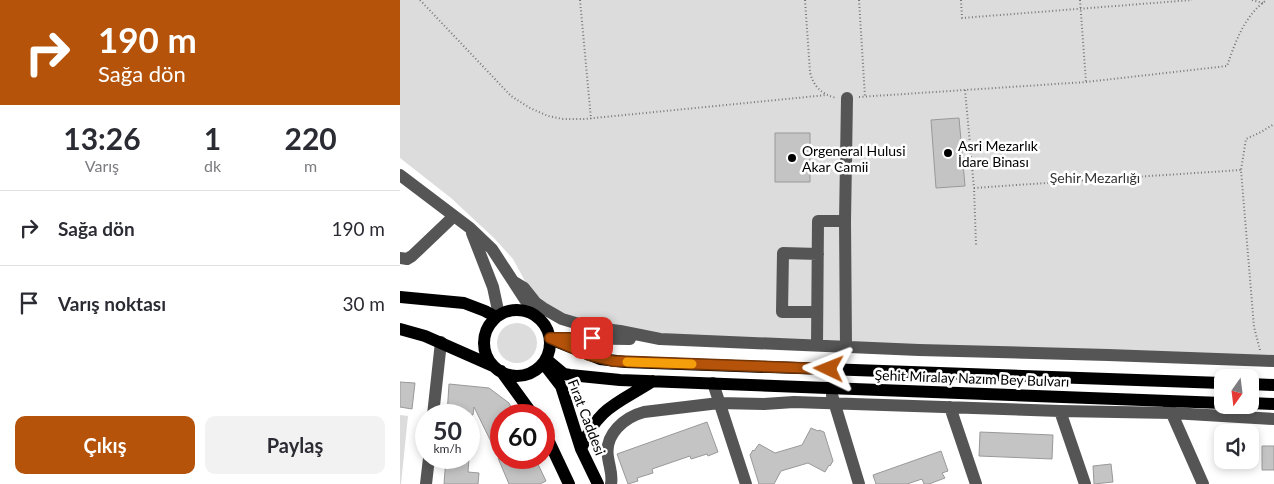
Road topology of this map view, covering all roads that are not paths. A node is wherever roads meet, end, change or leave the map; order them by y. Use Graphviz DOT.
graph roads {
  1 [pos="847,98"];
  2 [pos="400,174"];
  3 [pos="454,216"];
  4 [pos="845,221"];
  5 [pos="470,228"];
  6 [pos="818,254"];
  7 [pos="400,258"];
  8 [pos="514,282"];
  9 [pos="400,298"];
  10 [pos="817,312"];
  11 [pos="535,315"];
  12 [pos="498,316"];
  13 [pos="400,329"];
  14 [pos="660,338"];
  15 [pos="550,339"];
  16 [pos="441,342"];
  17 [pos="817,345"];
  18 [pos="846,347"];
  19 [pos="544,361"];
  20 [pos="1274,361"];
  21 [pos="498,369"];
  22 [pos="653,381"];
  23 [pos="713,383"];
  24 [pos="1214,383"];
  25 [pos="1259,384"];
  26 [pos="1274,385"];
  27 [pos="830,388"];
  28 [pos="1166,401"];
  29 [pos="1214,402"];
  30 [pos="719,403"];
  31 [pos="834,403"];
  32 [pos="1259,403"];
  33 [pos="434,404"];
  34 [pos="525,404"];
  35 [pos="1274,404"];
  36 [pos="950,407"];
  37 [pos="1060,411"];
  38 [pos="1172,413"];
  39 [pos="1274,419"];
  40 [pos="581,449"];
  41 [pos="555,454"];
  42 [pos="428,469"];
  43 [pos="426,484"];
  44 [pos="569,484"];
  45 [pos="598,484"];
  46 [pos="611,484"];
  47 [pos="746,484"];
  48 [pos="859,484"];
  49 [pos="976,484"];
  50 [pos="1084,484"];
  51 [pos="1203,484"];
  1 -- 4 [label="street"];
  2 -- 3 [label="street"];
  3 -- 5 [label="street"];
  3 -- 7 [label="street"];
  4 -- 6 [label="street"];
  4 -- 18 [label="street"];
  5 -- 8 [label="street"];
  5 -- 12 [label="street"];
  6 -- 10 [label="street"];
  6 -- 10 [label="street"];
  8 -- 11 [label="street"];
  8 -- 14 [label="street"];
  9 -- 12 [label="main road"];
  10 -- 17 [label="street"];
  11 -- 12 [label="main road"];
  11 -- 15 [label="main road"];
  12 -- 21 [label="main road"];
  13 -- 16 [label="main road"];
  14 -- 15 [label="street"];
  14 -- 17 [label="street"];
  15 -- 19 [label="main road"];
  15 -- 24 [label="main road, Şehit Miralay Nazım Bey Bulvarı"];
  16 -- 21 [label="main road"];
  16 -- 33 [label="street"];
  17 -- 18 [label="street"];
  18 -- 20 [label="street"];
  19 -- 21 [label="main road"];
  19 -- 22 [label="main road, Şehit Miralay Nazım Bey Bulvarı"];
  19 -- 40 [label="main road, Fırat Caddesi"];
  21 -- 34 [label="main road"];
  22 -- 23 [label="main road, Şehit Miralay Nazım Bey Bulvarı"];
  22 -- 40 [label="main road"];
  23 -- 27 [label="main road, Şehit Miralay Nazım Bey Bulvarı"];
  23 -- 30 [label="street"];
  25 -- 26 [label="main road"];
  27 -- 28 [label="main road, Şehit Miralay Nazım Bey Bulvarı"];
  27 -- 31 [label="street"];
  28 -- 29 [label="main road, Şehit Miralay Nazım Bey Bulvarı"];
  28 -- 38 [label="street"];
  30 -- 31 [label="street"];
  30 -- 46 [label="street"];
  30 -- 47 [label="street"];
  31 -- 36 [label="street"];
  31 -- 48 [label="street"];
  32 -- 35 [label="main road"];
  36 -- 37 [label="street"];
  36 -- 49 [label="street"];
  37 -- 38 [label="street"];
  37 -- 50 [label="street"];
  38 -- 39 [label="street"];
  38 -- 51 [label="street"];
  40 -- 45 [label="main road, Fırat Caddesi"];
  41 -- 44 [label="main road"];
  42 -- 43 [label="street"];
}
